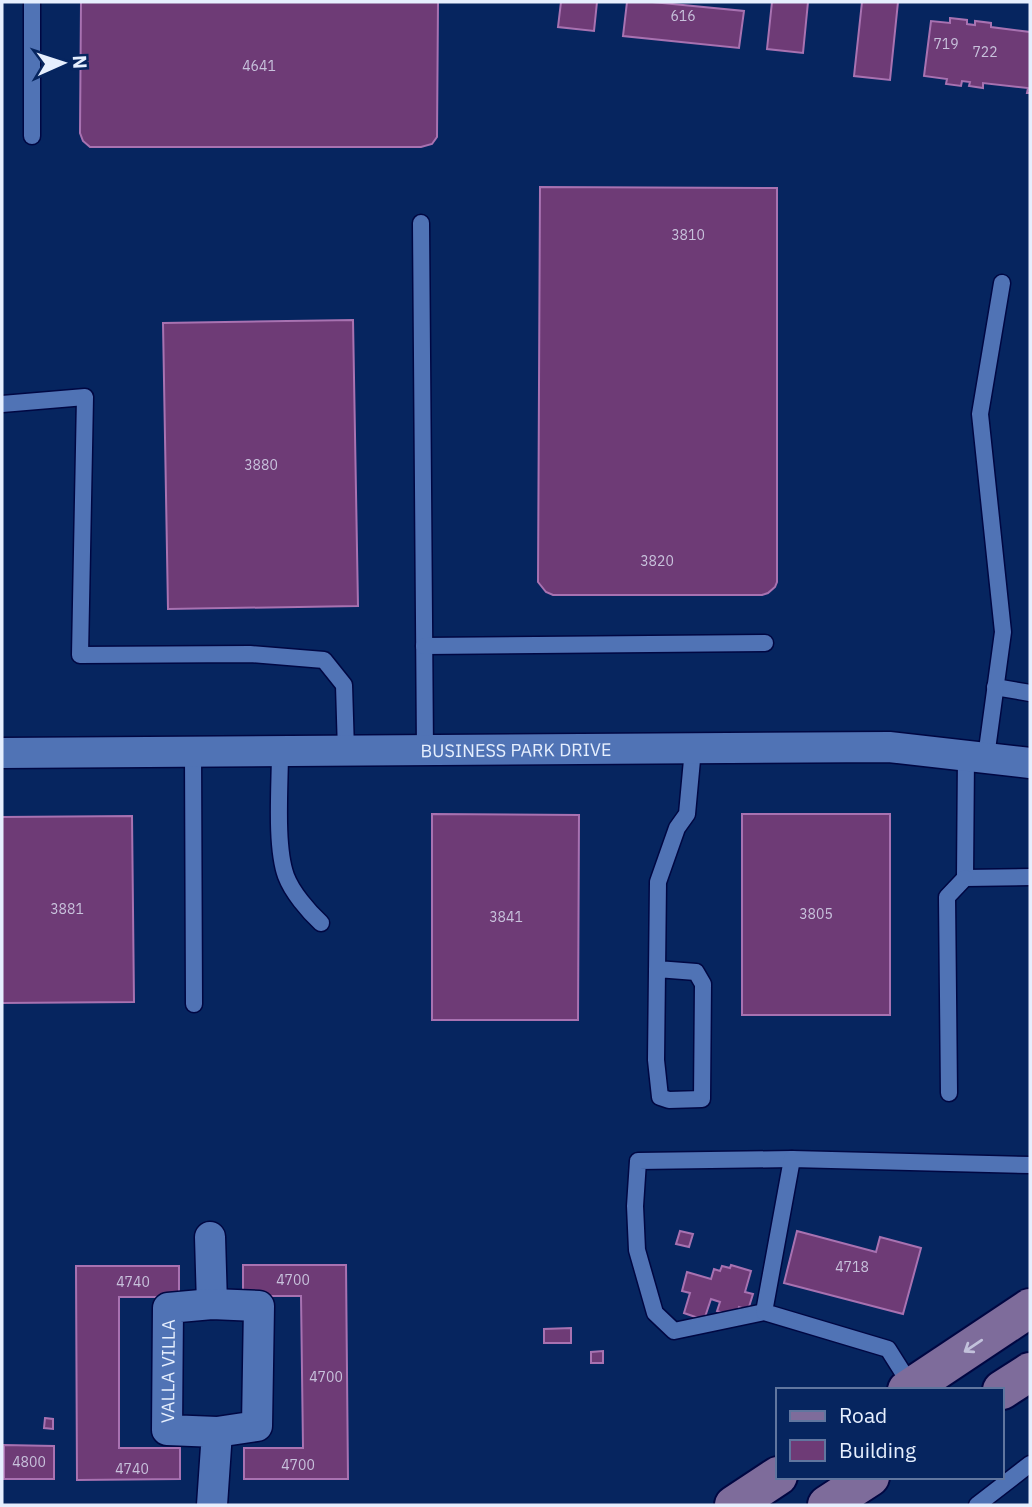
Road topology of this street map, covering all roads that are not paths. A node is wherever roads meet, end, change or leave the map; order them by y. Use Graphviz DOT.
graph roads {
  1 [pos="32,2"];
  2 [pos="32,135"];
  3 [pos="421,223"];
  4 [pos="1002,283"];
  5 [pos="2,404"];
  6 [pos="765,643"];
  7 [pos="424,646"];
  8 [pos="995,687"];
  9 [pos="1030,693"];
  10 [pos="693,749"];
  11 [pos="280,751"];
  12 [pos="346,751"];
  13 [pos="425,751"];
  14 [pos="193,752"];
  15 [pos="2,753"];
  16 [pos="976,756"];
  17 [pos="1030,763"];
  18 [pos="1030,877"];
  19 [pos="965,878"];
  20 [pos="321,923"];
  21 [pos="657,969"];
  22 [pos="194,1004"];
  23 [pos="949,1093"];
  24 [pos="793,1159"];
  25 [pos="1030,1165"];
  26 [pos="210,1237"];
  27 [pos="212,1304"];
  28 [pos="1030,1308"];
  29 [pos="764,1312"];
  30 [pos="1030,1372"];
  31 [pos="910,1388"];
  32 [pos="1004,1389"];
  33 [pos="217,1432"];
  34 [pos="1030,1464"];
  35 [pos="776,1477"];
  36 [pos="867,1479"];
  37 [pos="987,1502"];
  38 [pos="212,1505"];
  39 [pos="734,1505"];
  40 [pos="827,1505"];
  1 -- 2 [label="lane"];
  3 -- 7 [label="lane"];
  4 -- 8 [label="lane"];
  5 -- 12 [label="lane"];
  6 -- 7 [label="lane"];
  7 -- 13 [label="lane"];
  8 -- 9 [label="lane"];
  8 -- 16 [label="lane"];
  10 -- 13 [label="street, BUSINESS PARK DRIVE"];
  10 -- 16 [label="street, BUSINESS PARK DRIVE"];
  10 -- 21 [label="lane"];
  11 -- 12 [label="street, BUSINESS PARK DRIVE"];
  11 -- 14 [label="street, BUSINESS PARK DRIVE"];
  11 -- 20 [label="lane"];
  12 -- 13 [label="street, BUSINESS PARK DRIVE"];
  14 -- 15 [label="street, BUSINESS PARK DRIVE"];
  14 -- 22 [label="lane"];
  16 -- 17 [label="street, BUSINESS PARK DRIVE"];
  16 -- 19 [label="lane"];
  18 -- 19 [label="lane"];
  19 -- 23 [label="lane"];
  21 -- 21 [label="lane"];
  24 -- 25 [label="lane"];
  24 -- 29 [label="lane"];
  24 -- 29 [label="lane"];
  26 -- 27 [label="street"];
  27 -- 33 [label="street, VALLA VILLA"];
  27 -- 33 [label="street, VALLA VILLA"];
  28 -- 31 [label="main road, one-way"];
  29 -- 31 [label="lane"];
  30 -- 32 [label="main road"];
  33 -- 38 [label="street"];
  34 -- 37 [label="lane"];
  35 -- 39 [label="main road"];
  36 -- 40 [label="main road"];
}
